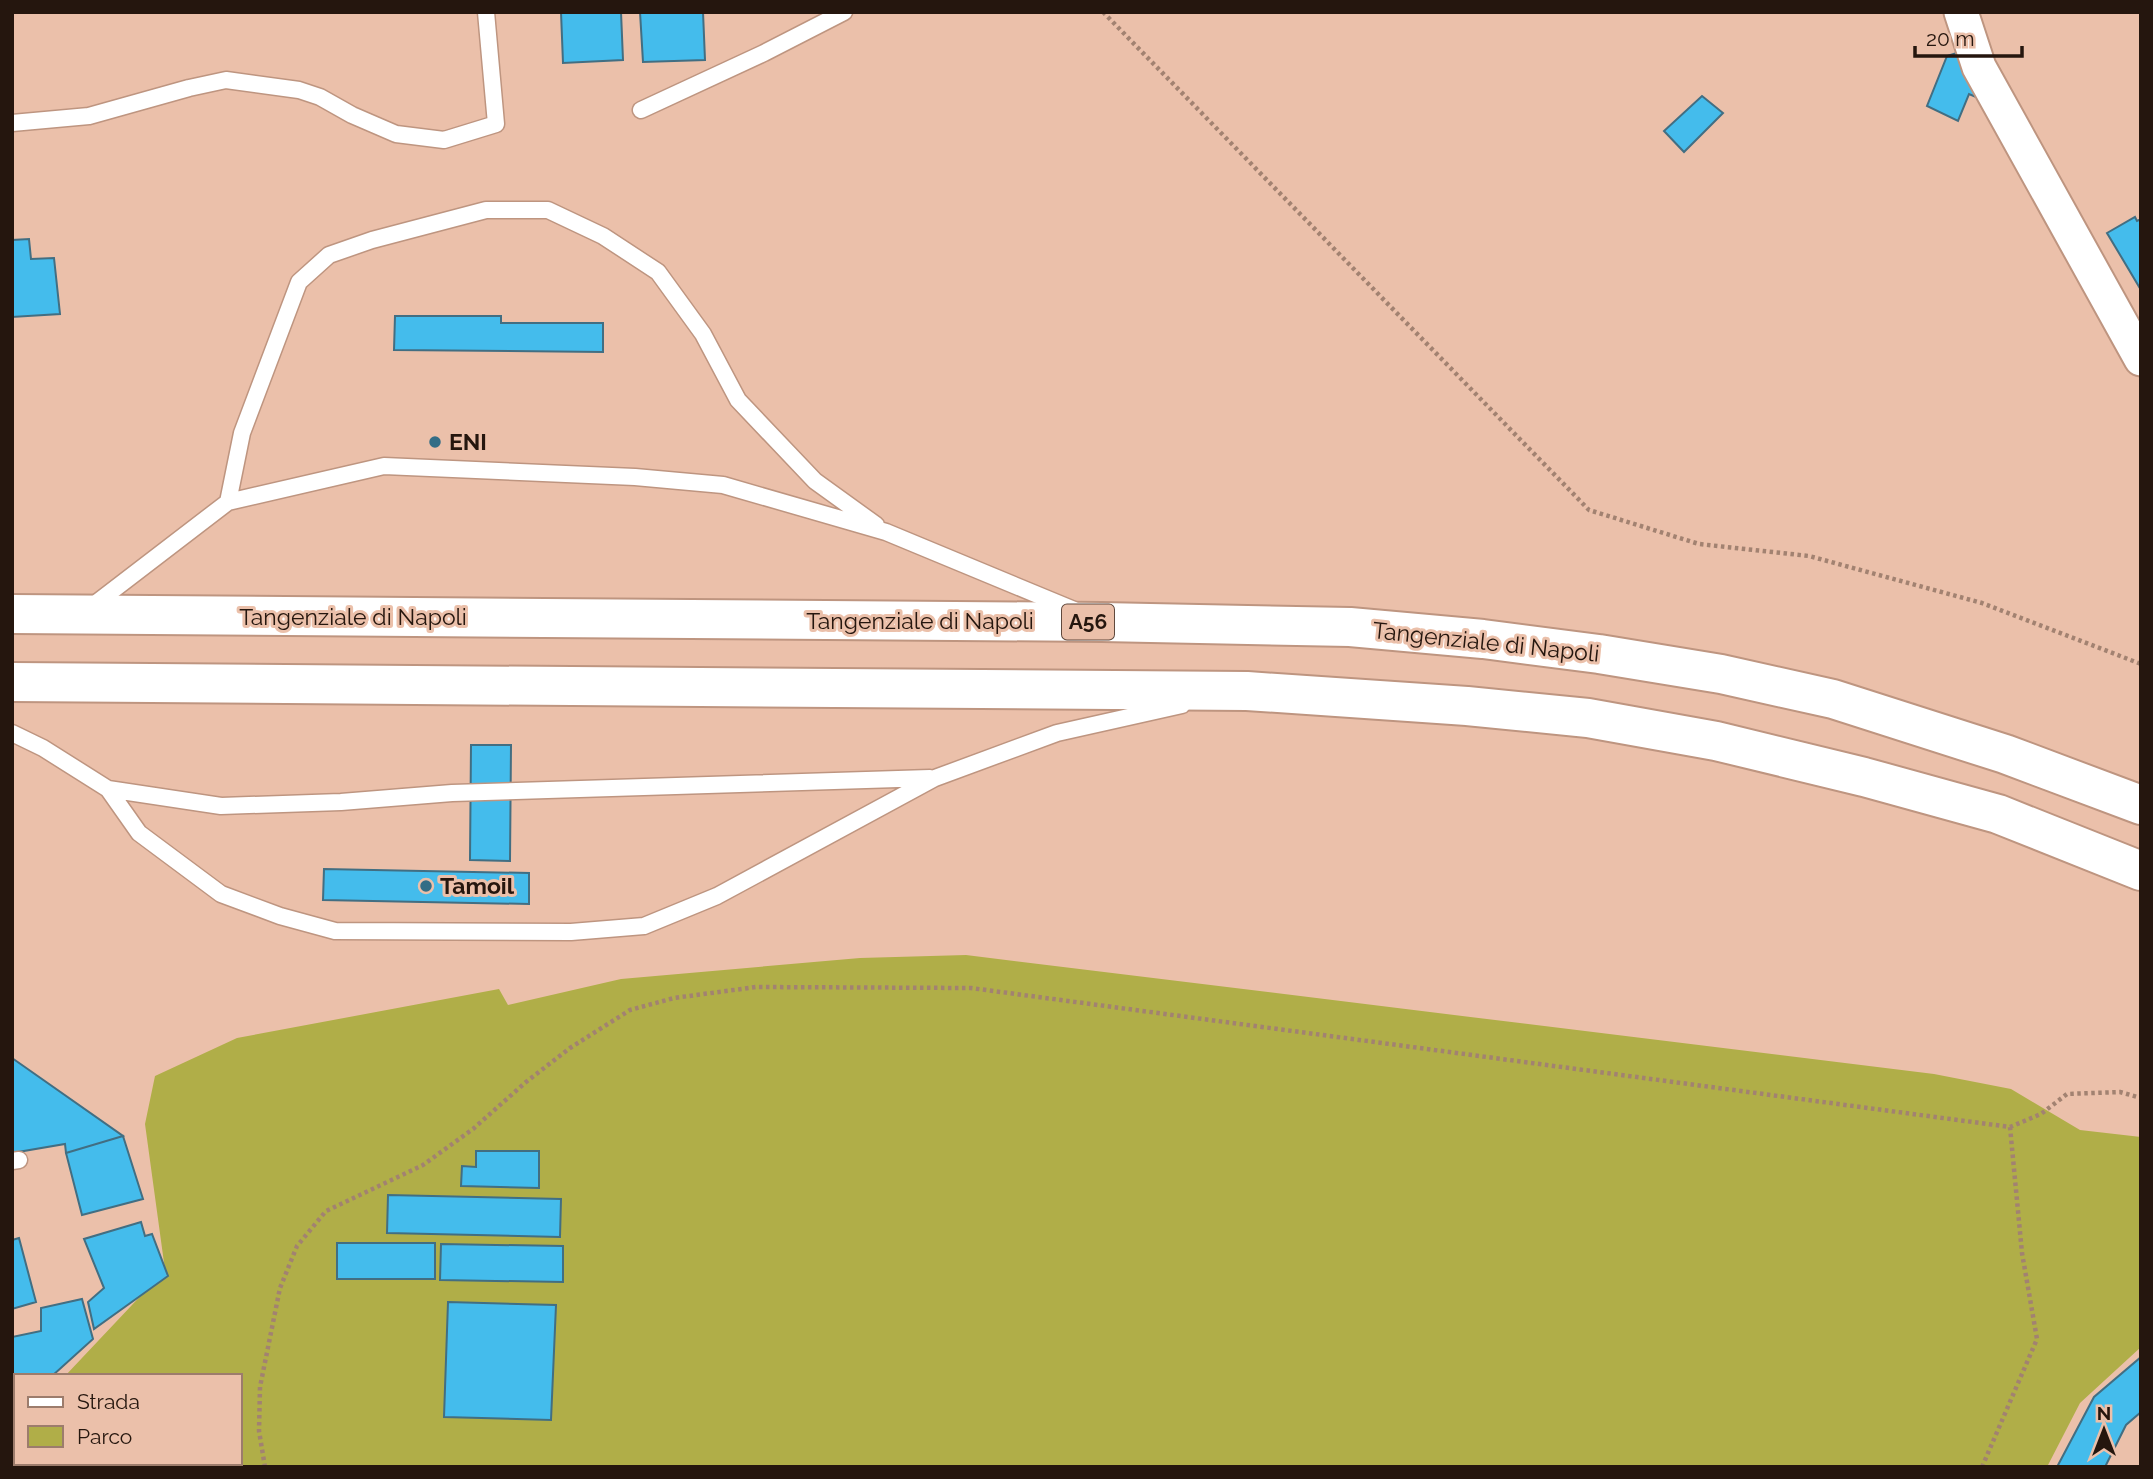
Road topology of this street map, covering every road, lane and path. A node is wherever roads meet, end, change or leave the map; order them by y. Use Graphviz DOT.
graph roads {
  1 [pos="486,12"];
  2 [pos="844,12"];
  3 [pos="1102,12"];
  4 [pos="1961,12"];
  5 [pos="826,16"];
  6 [pos="641,110"];
  7 [pos="12,123"];
  8 [pos="2141,359"];
  9 [pos="228,502"];
  10 [pos="886,532"];
  11 [pos="12,614"];
  12 [pos="80,615"];
  13 [pos="1102,622"];
  14 [pos="2141,664"];
  15 [pos="12,682"];
  16 [pos="1247,691"];
  17 [pos="12,733"];
  18 [pos="935,778"];
  19 [pos="108,789"];
  20 [pos="2141,805"];
  21 [pos="2141,871"];
  22 [pos="2141,1098"];
  23 [pos="2010,1126"];
  24 [pos="265,1467"];
  25 [pos="1982,1467"];
  1 -- 7 [label="lane"];
  2 -- 5 [label="lane"];
  3 -- 14 [label="path"];
  4 -- 8 [label="street"];
  5 -- 6 [label="lane"];
  9 -- 10 [label="lane"];
  9 -- 10 [label="lane"];
  9 -- 12 [label="lane"];
  10 -- 13 [label="lane"];
  11 -- 12 [label="highway, Tangenziale di Napoli / A56"];
  12 -- 13 [label="highway, Tangenziale di Napoli / A56"];
  13 -- 20 [label="highway, Tangenziale di Napoli / A56"];
  15 -- 16 [label="highway"];
  16 -- 18 [label="lane"];
  16 -- 21 [label="highway"];
  17 -- 19 [label="lane"];
  18 -- 19 [label="lane"];
  18 -- 19 [label="lane"];
  22 -- 23 [label="path"];
  23 -- 24 [label="path"];
  23 -- 25 [label="path"];
}
